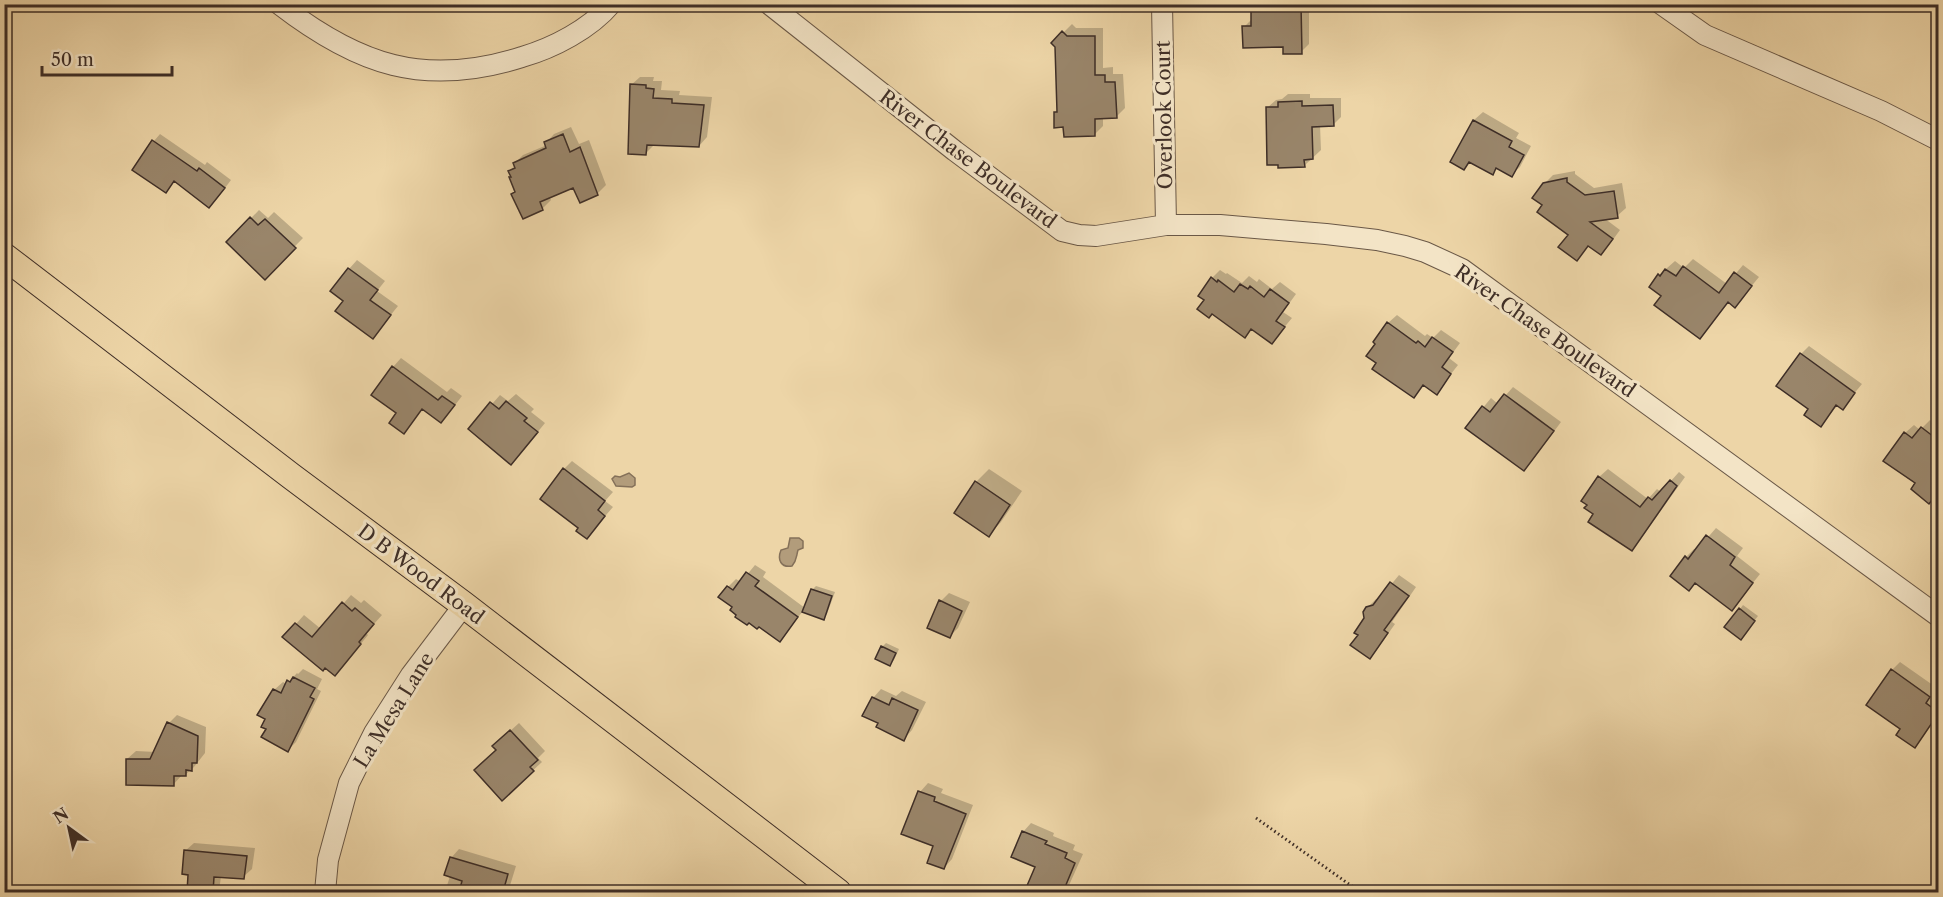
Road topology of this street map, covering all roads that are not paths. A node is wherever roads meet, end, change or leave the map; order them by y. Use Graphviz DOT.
graph roads {
  1 [pos="279,4"];
  2 [pos="612,4"];
  3 [pos="769,4"];
  4 [pos="1162,4"];
  5 [pos="1661,4"];
  6 [pos="1938,140"];
  7 [pos="1166,225"];
  8 [pos="4,256"];
  9 [pos="464,605"];
  10 [pos="1938,616"];
  11 [pos="325,892"];
  12 [pos="838,892"];
  1 -- 2 [label="street"];
  3 -- 7 [label="street, River Chase Boulevard"];
  4 -- 7 [label="street, Overlook Court"];
  5 -- 6 [label="street"];
  7 -- 10 [label="street, River Chase Boulevard"];
  8 -- 9 [label="main road, D B Wood Road"];
  9 -- 11 [label="street, La Mesa Lane"];
  9 -- 12 [label="main road, D B Wood Road"];
}
